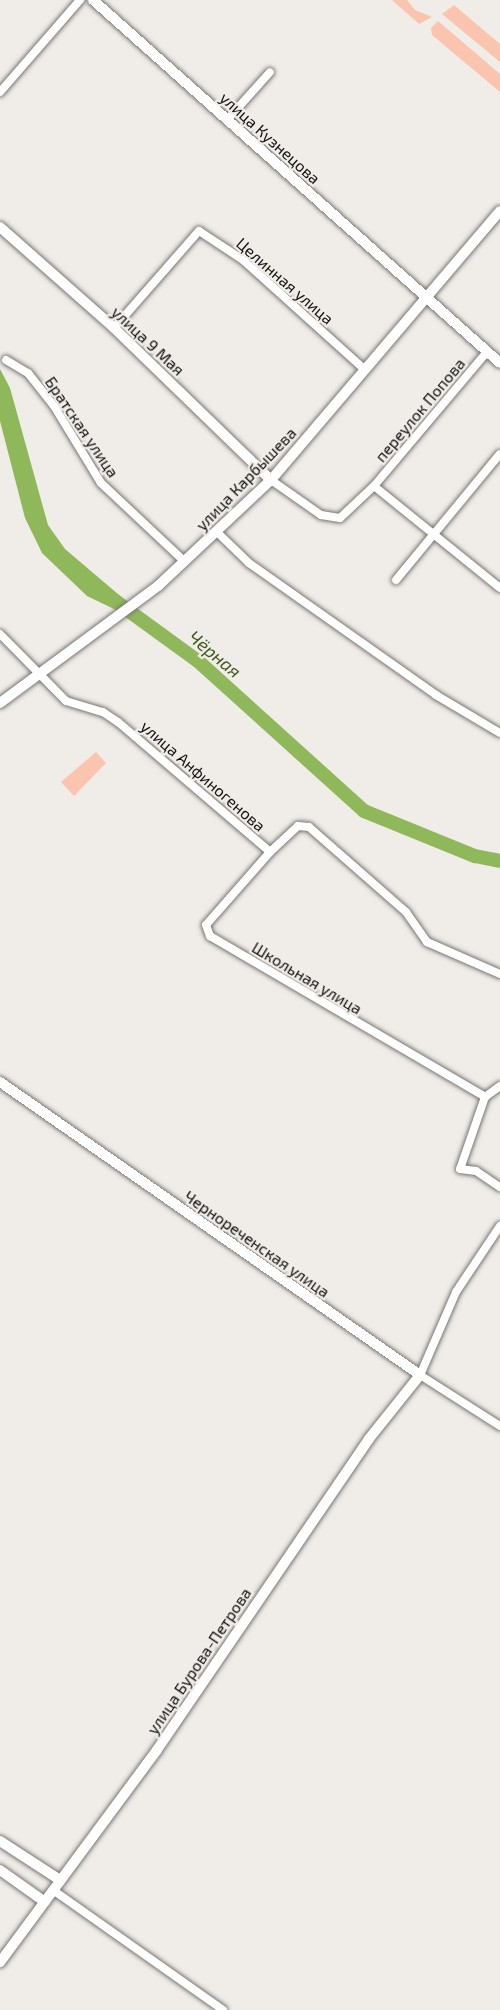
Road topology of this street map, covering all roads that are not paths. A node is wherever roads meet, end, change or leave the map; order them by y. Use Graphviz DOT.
graph roads {
  1 [pos="80,0"];
  2 [pos="93,0"];
  3 [pos="270,72"];
  4 [pos="0,92"];
  5 [pos="227,120"];
  6 [pos="500,211"];
  7 [pos="0,227"];
  8 [pos="426,299"];
  9 [pos="114,328"];
  10 [pos="487,352"];
  11 [pos="6,360"];
  12 [pos="500,363"];
  13 [pos="365,370"];
  14 [pos="500,454"];
  15 [pos="271,480"];
  16 [pos="374,486"];
  17 [pos="217,532"];
  18 [pos="434,534"];
  19 [pos="186,562"];
  20 [pos="396,580"];
  21 [pos="500,588"];
  22 [pos="0,634"];
  23 [pos="42,675"];
  24 [pos="0,703"];
  25 [pos="500,733"];
  26 [pos="270,852"];
  27 [pos="500,974"];
  28 [pos="0,1082"];
  29 [pos="500,1086"];
  30 [pos="485,1097"];
  31 [pos="500,1187"];
  32 [pos="500,1226"];
  33 [pos="420,1375"];
  34 [pos="500,1426"];
  35 [pos="0,1841"];
  36 [pos="0,1870"];
  37 [pos="60,1880"];
  38 [pos="53,1890"];
  39 [pos="45,1902"];
  40 [pos="0,1962"];
  41 [pos="223,2010"];
  1 -- 4 [label="street"];
  2 -- 5 [label="main road, улица Кузнецова"];
  3 -- 5 [label="street"];
  5 -- 8 [label="main road, улица Кузнецова"];
  6 -- 8 [label="main road, улица Карбышева"];
  7 -- 9 [label="main road, улица 9 Мая"];
  8 -- 10 [label="main road, улица Кузнецова"];
  8 -- 13 [label="main road, улица Карбышева"];
  9 -- 13 [label="street, Целинная улица"];
  9 -- 15 [label="main road, улица 9 Мая"];
  10 -- 12 [label="main road, улица Кузнецова"];
  10 -- 16 [label="street, переулок Попова"];
  11 -- 19 [label="street, Братская улица"];
  13 -- 15 [label="main road, улица Карбышева"];
  14 -- 18 [label="street"];
  15 -- 16 [label="street, переулок Попова"];
  15 -- 17 [label="main road, улица Карбышева"];
  16 -- 18 [label="street"];
  17 -- 19 [label="main road, улица Карбышева"];
  17 -- 25 [label="street"];
  18 -- 20 [label="street"];
  18 -- 21 [label="street"];
  19 -- 23 [label="main road, улица Карбышева"];
  22 -- 23 [label="street, улица Анфиногенова"];
  23 -- 24 [label="main road, улица Карбышева"];
  23 -- 26 [label="street, улица Анфиногенова"];
  26 -- 27 [label="street, улица Анфиногенова"];
  26 -- 30 [label="street, Школьная улица"];
  28 -- 33 [label="main road, Чернореченская улица"];
  29 -- 30 [label="street"];
  30 -- 31 [label="street"];
  32 -- 33 [label="street"];
  33 -- 34 [label="street, Чернореченская улица"];
  33 -- 37 [label="main road, улица Бурова-Петрова"];
  35 -- 37 [label="main road"];
  36 -- 39 [label="main road"];
  37 -- 38 [label="main road, улица Бурова-Петрова"];
  38 -- 39 [label="main road, улица Бурова-Петрова"];
  38 -- 41 [label="street"];
  39 -- 40 [label="main road, улица Бурова-Петрова"];
}
